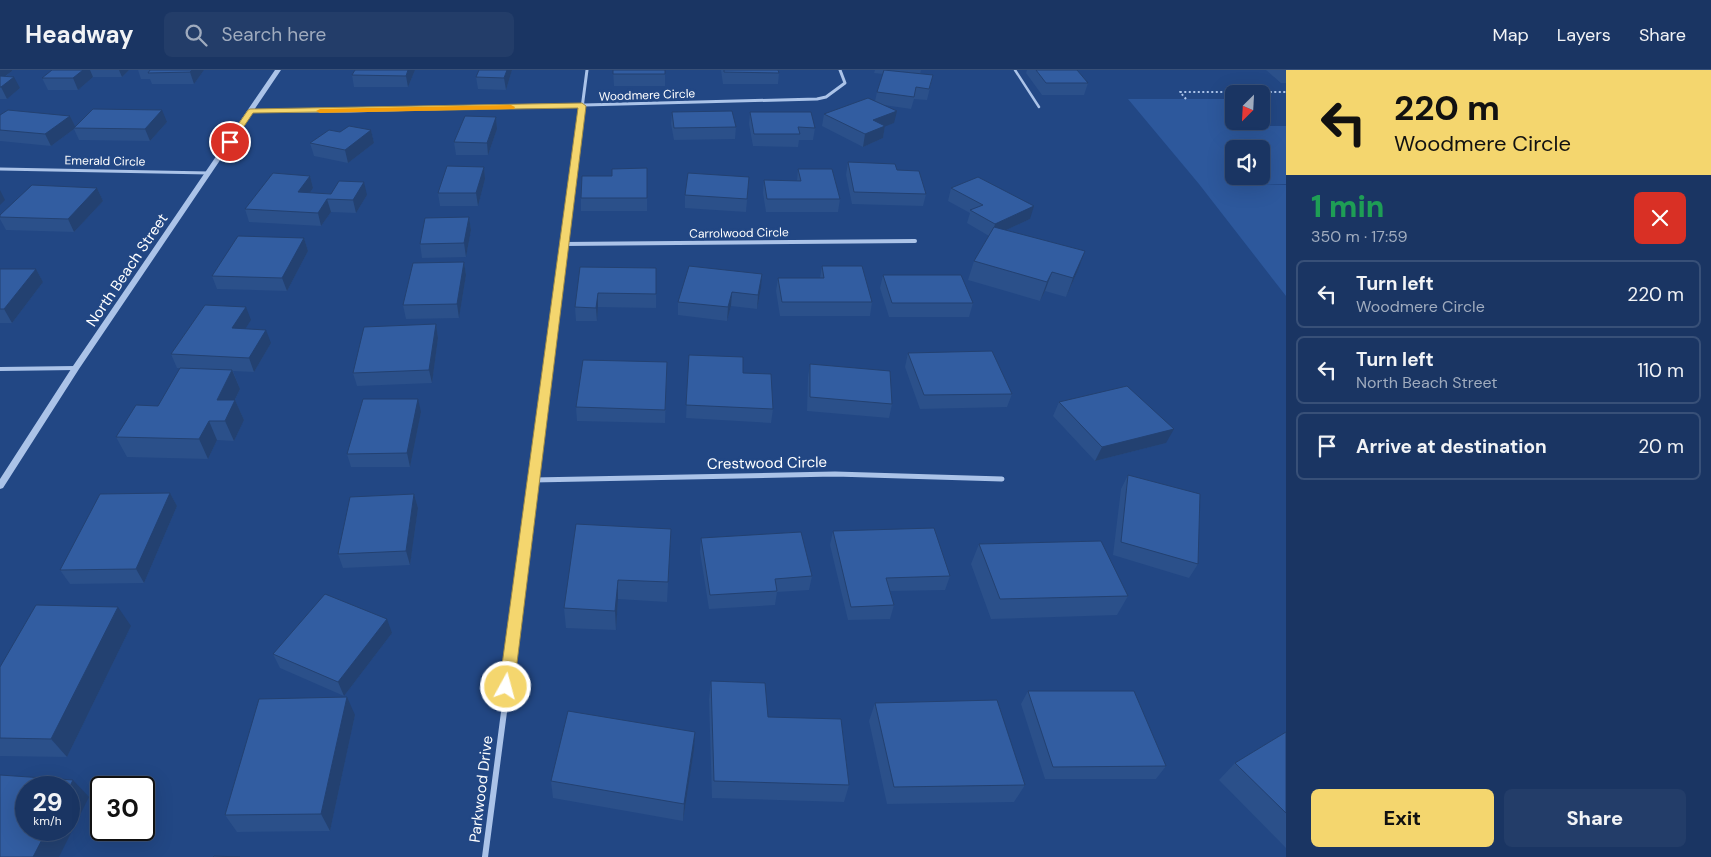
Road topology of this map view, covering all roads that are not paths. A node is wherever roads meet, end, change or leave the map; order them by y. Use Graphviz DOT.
graph roads {
  1 [pos="278,70"];
  2 [pos="587,70"];
  3 [pos="840,70"];
  4 [pos="1015,70"];
  5 [pos="582,106"];
  6 [pos="1040,107"];
  7 [pos="250,111"];
  8 [pos="0,169"];
  9 [pos="209,173"];
  10 [pos="915,241"];
  11 [pos="563,244"];
  12 [pos="76,368"];
  13 [pos="0,369"];
  14 [pos="1002,479"];
  15 [pos="533,480"];
  16 [pos="0,486"];
  17 [pos="485,857"];
  1 -- 7 [label="street, North Beach Street"];
  2 -- 5 [label="street, Parkwood Drive"];
  3 -- 5 [label="street, Woodmere Circle"];
  4 -- 6 [label="lane"];
  5 -- 7 [label="street, Woodmere Circle"];
  5 -- 11 [label="street, Parkwood Drive"];
  7 -- 9 [label="street, North Beach Street"];
  8 -- 9 [label="street, Emerald Circle"];
  9 -- 12 [label="street, North Beach Street"];
  10 -- 11 [label="street, Carrolwood Circle"];
  11 -- 15 [label="street, Parkwood Drive"];
  12 -- 13 [label="street"];
  12 -- 16 [label="street, North Beach Street"];
  14 -- 15 [label="street, Crestwood Circle"];
  15 -- 17 [label="street, Parkwood Drive"];
}
